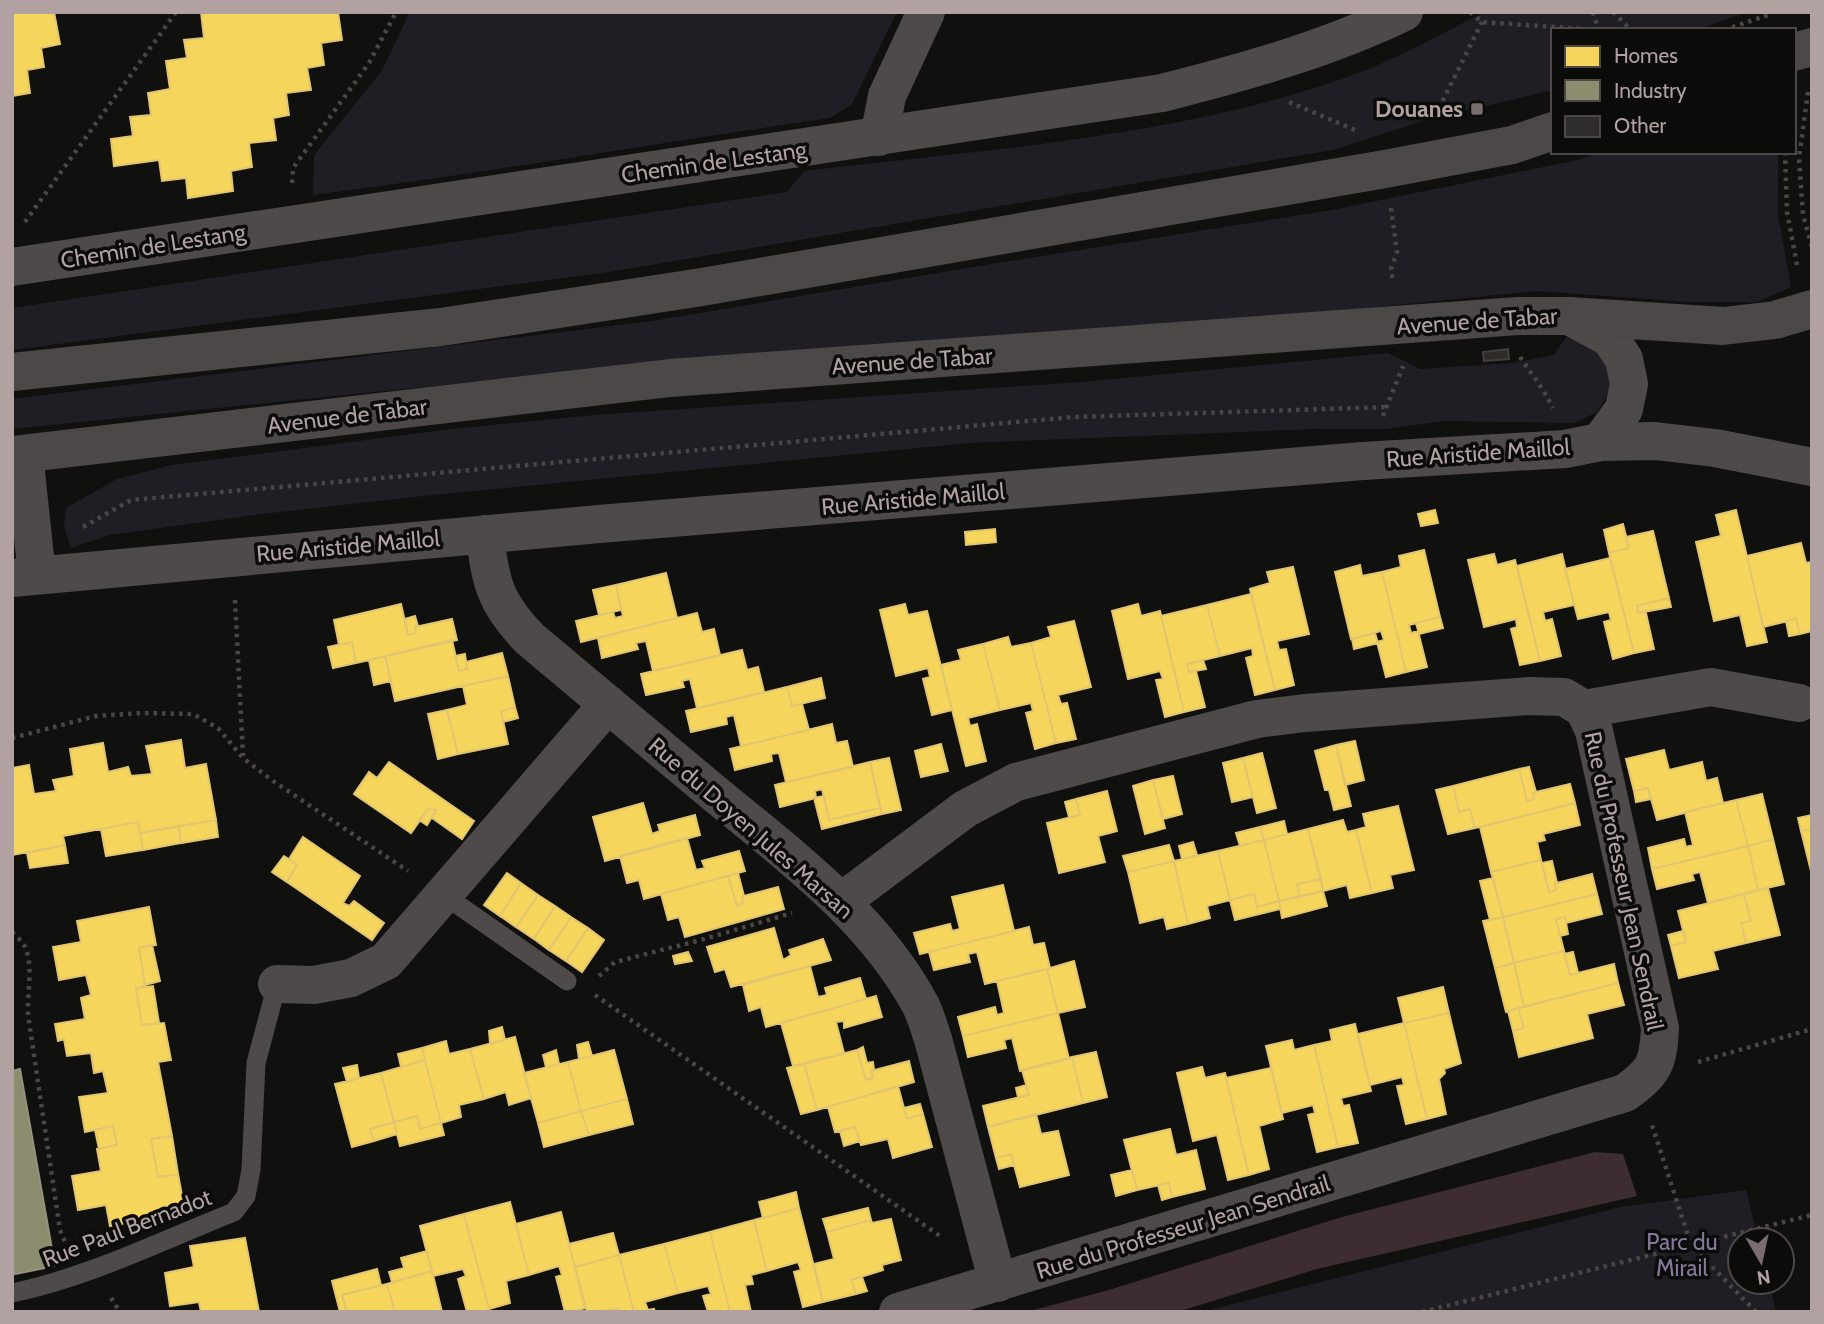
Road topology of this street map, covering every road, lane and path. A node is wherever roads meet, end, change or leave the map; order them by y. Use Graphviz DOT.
graph roads {
  1 [pos="176,12"];
  2 [pos="396,12"];
  3 [pos="926,12"];
  4 [pos="1404,12"];
  5 [pos="1470,12"];
  6 [pos="1614,12"];
  7 [pos="1482,22"];
  8 [pos="1582,28"];
  9 [pos="1629,28"];
  10 [pos="1730,28"];
  11 [pos="1782,28"];
  12 [pos="1251,71"];
  13 [pos="1809,91"];
  14 [pos="1433,121"];
  15 [pos="1357,131"];
  16 [pos="1551,132"];
  17 [pos="879,137"];
  18 [pos="1786,154"];
  19 [pos="1390,205"];
  20 [pos="296,224"];
  21 [pos="20,228"];
  22 [pos="1812,247"];
  23 [pos="12,267"];
  24 [pos="1393,288"];
  25 [pos="1806,295"];
  26 [pos="1569,316"];
  27 [pos="1407,356"];
  28 [pos="1520,357"];
  29 [pos="12,372"];
  30 [pos="1388,407"];
  31 [pos="1582,445"];
  32 [pos="18,454"];
  33 [pos="1363,461"];
  34 [pos="1812,467"];
  35 [pos="31,525"];
  36 [pos="485,534"];
  37 [pos="233,557"];
  38 [pos="25,576"];
  39 [pos="1799,703"];
  40 [pos="608,704"];
  41 [pos="1584,709"];
  42 [pos="12,738"];
  43 [pos="243,758"];
  44 [pos="443,895"];
  45 [pos="841,902"];
  46 [pos="12,932"];
  47 [pos="567,981"];
  48 [pos="277,984"];
  49 [pos="586,989"];
  50 [pos="1812,1029"];
  51 [pos="1659,1054"];
  52 [pos="1625,1093"];
  53 [pos="1812,1215"];
  54 [pos="949,1243"];
  55 [pos="1691,1245"];
  56 [pos="84,1273"];
  57 [pos="998,1283"];
  58 [pos="12,1293"];
  59 [pos="898,1312"];
  60 [pos="1422,1312"];
  61 [pos="1756,1312"];
  1 -- 21 [label="path"];
  2 -- 20 [label="path"];
  3 -- 17 [label="street"];
  4 -- 12 [label="street, Chemin de Lestang"];
  5 -- 7 [label="path"];
  6 -- 9 [label="path"];
  7 -- 8 [label="path"];
  7 -- 14 [label="path"];
  10 -- 11 [label="path"];
  12 -- 15 [label="path"];
  12 -- 17 [label="street, Chemin de Lestang"];
  13 -- 22 [label="path"];
  16 -- 29 [label="main road"];
  17 -- 20 [label="street, Chemin de Lestang"];
  18 -- 25 [label="path"];
  19 -- 24 [label="path"];
  20 -- 23 [label="street, Chemin de Lestang"];
  25 -- 26 [label="main road, Avenue de Tabar"];
  26 -- 31 [label="street"];
  26 -- 32 [label="main road, Avenue de Tabar"];
  27 -- 30 [label="path"];
  28 -- 31 [label="path"];
  30 -- 33 [label="path"];
  30 -- 35 [label="path"];
  31 -- 33 [label="street, Rue Aristide Maillol"];
  31 -- 34 [label="street, Rue Aristide Maillol"];
  32 -- 35 [label="street"];
  33 -- 36 [label="street, Rue Aristide Maillol"];
  35 -- 38 [label="street"];
  36 -- 37 [label="street, Rue Aristide Maillol"];
  36 -- 40 [label="street, Rue du Doyen Jules Marsan"];
  37 -- 38 [label="street, Rue Aristide Maillol"];
  37 -- 43 [label="path"];
  39 -- 41 [label="street"];
  40 -- 44 [label="street"];
  40 -- 45 [label="street, Rue du Doyen Jules Marsan"];
  41 -- 45 [label="street, Rue du Professeur Jean Sendrail"];
  41 -- 51 [label="street, Rue du Professeur Jean Sendrail"];
  42 -- 43 [label="path"];
  43 -- 44 [label="path"];
  44 -- 47 [label="lane"];
  44 -- 48 [label="street"];
  45 -- 49 [label="path"];
  45 -- 57 [label="street, Rue du Doyen Jules Marsan"];
  46 -- 56 [label="path"];
  47 -- 49 [label="path"];
  48 -- 56 [label="lane, Rue Paul Bernadot"];
  49 -- 54 [label="path"];
  50 -- 51 [label="path"];
  51 -- 52 [label="street, Rue du Professeur Jean Sendrail"];
  52 -- 55 [label="path"];
  52 -- 57 [label="street, Rue du Professeur Jean Sendrail"];
  53 -- 55 [label="path"];
  55 -- 60 [label="path"];
  55 -- 61 [label="path"];
  56 -- 58 [label="lane, Rue Paul Bernadot"];
  57 -- 59 [label="street, Rue du Professeur Jean Sendrail"];
}
